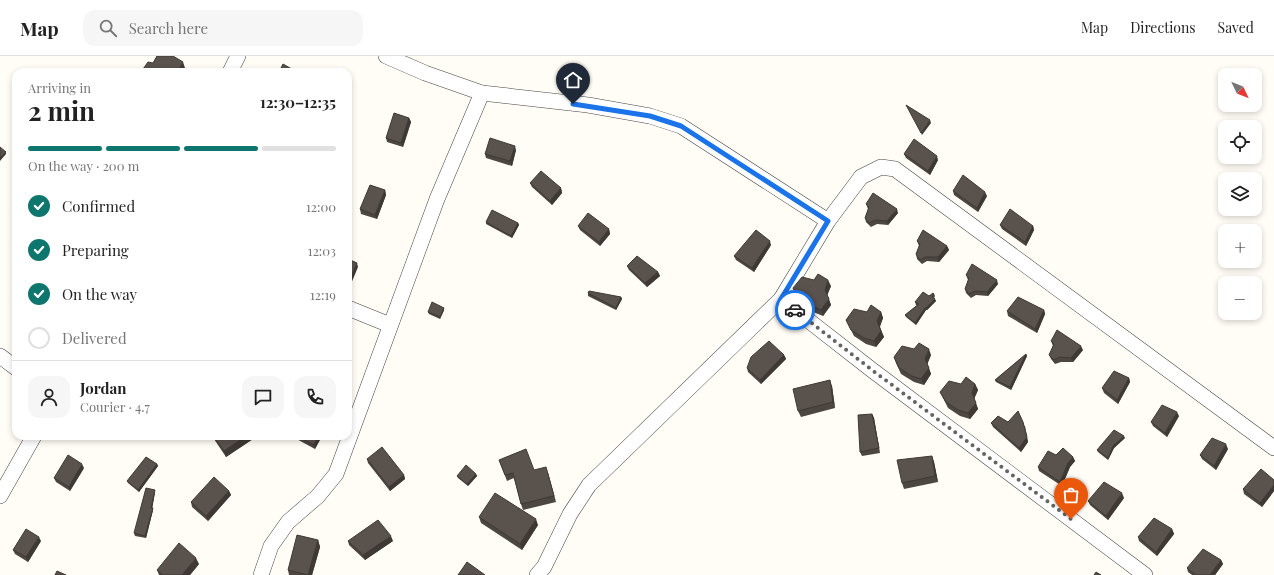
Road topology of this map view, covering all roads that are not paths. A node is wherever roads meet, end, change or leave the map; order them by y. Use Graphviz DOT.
graph roads {
  1 [pos="238,56"];
  2 [pos="386,56"];
  3 [pos="232,68"];
  4 [pos="482,93"];
  5 [pos="828,221"];
  6 [pos="781,299"];
  7 [pos="352,310"];
  8 [pos="390,325"];
  9 [pos="0,356"];
  10 [pos="12,365"];
  11 [pos="352,430"];
  12 [pos="32,440"];
  13 [pos="348,440"];
  14 [pos="1274,448"];
  15 [pos="0,496"];
  16 [pos="261,575"];
  17 [pos="537,575"];
  18 [pos="1145,575"];
  1 -- 3 [label="street"];
  2 -- 4 [label="street"];
  4 -- 5 [label="street"];
  4 -- 8 [label="street"];
  5 -- 6 [label="street"];
  5 -- 14 [label="street"];
  6 -- 17 [label="street"];
  6 -- 18 [label="street"];
  7 -- 8 [label="street"];
  8 -- 11 [label="street"];
  9 -- 10 [label="street"];
  12 -- 15 [label="street"];
  13 -- 16 [label="street"];
}
